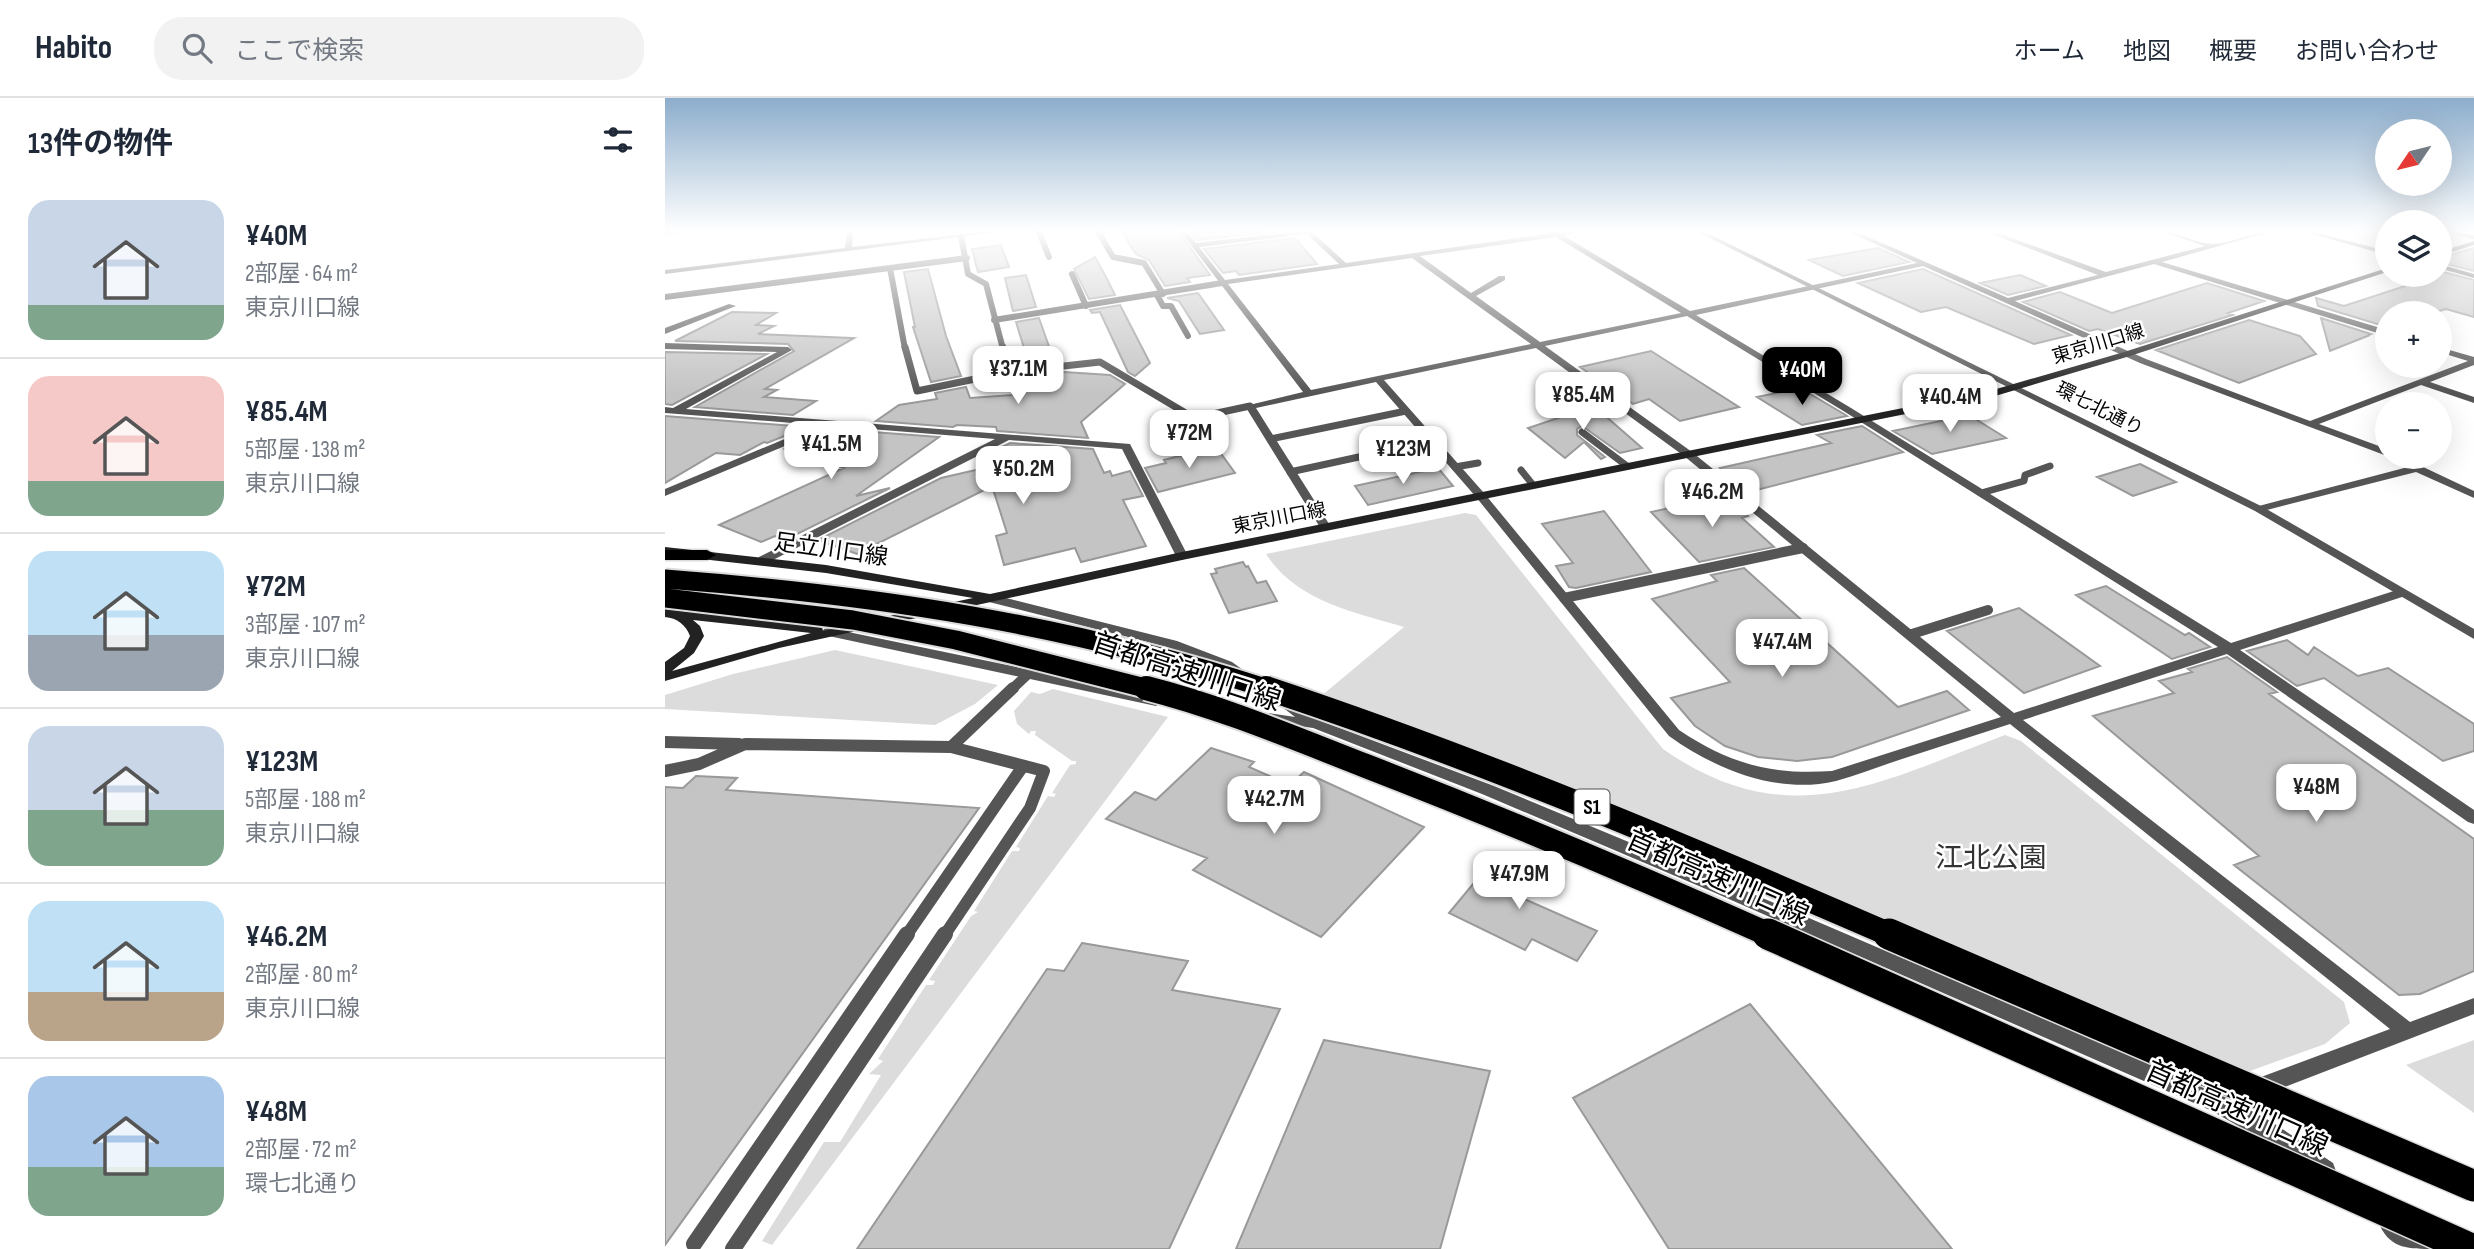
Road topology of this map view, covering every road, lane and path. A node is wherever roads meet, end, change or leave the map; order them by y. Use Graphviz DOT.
graph roads {
  1 [pos="753,286"];
  2 [pos="893,286"];
  3 [pos="986,286"];
  4 [pos="1077,286"];
  5 [pos="1156,286"];
  6 [pos="1207,286"];
  7 [pos="1224,286"];
  8 [pos="1454,286"];
  9 [pos="1489,286"];
  10 [pos="1643,286"];
  11 [pos="1820,286"];
  12 [pos="1973,286"];
  13 [pos="2066,286"];
  14 [pos="2233,286"];
  15 [pos="2338,286"];
  16 [pos="1814,287"];
  17 [pos="1160,294"];
  18 [pos="665,297"];
  19 [pos="1469,297"];
  20 [pos="2008,301"];
  21 [pos="2287,302"];
  22 [pos="732,306"];
  23 [pos="1086,306"];
  24 [pos="1690,314"];
  25 [pos="994,320"];
  26 [pos="2375,329"];
  27 [pos="665,331"];
  28 [pos="1188,336"];
  29 [pos="665,346"];
  30 [pos="1535,346"];
  31 [pos="2452,353"];
  32 [pos="2127,354"];
  33 [pos="2474,361"];
  34 [pos="1009,372"];
  35 [pos="1379,380"];
  36 [pos="2421,382"];
  37 [pos="2017,388"];
  38 [pos="1309,394"];
  39 [pos="2474,400"];
  40 [pos="1250,406"];
  41 [pos="670,411"];
  42 [pos="1406,411"];
  43 [pos="1863,420"];
  44 [pos="833,422"];
  45 [pos="2311,424"];
  46 [pos="1582,432"];
  47 [pos="1005,437"];
  48 [pos="1270,439"];
  49 [pos="1432,441"];
  50 [pos="2375,448"];
  51 [pos="1688,454"];
  52 [pos="1478,463"];
  53 [pos="1627,466"];
  54 [pos="2050,466"];
  55 [pos="1455,467"];
  56 [pos="2414,469"];
  57 [pos="2420,469"];
  58 [pos="1521,470"];
  59 [pos="1290,472"];
  60 [pos="665,481"];
  61 [pos="684,485"];
  62 [pos="1533,485"];
  63 [pos="665,493"];
  64 [pos="1981,493"];
  65 [pos="1480,495"];
  66 [pos="2474,495"];
  67 [pos="2259,509"];
  68 [pos="1325,527"];
  69 [pos="1803,548"];
  70 [pos="665,553"];
  71 [pos="707,555"];
  72 [pos="1182,556"];
  73 [pos="762,560"];
  74 [pos="665,579"];
  75 [pos="2401,593"];
  76 [pos="990,598"];
  77 [pos="1565,598"];
  78 [pos="668,608"];
  79 [pos="1988,610"];
  80 [pos="829,632"];
  81 [pos="1912,634"];
  82 [pos="2474,635"];
  83 [pos="2230,648"];
  84 [pos="665,669"];
  85 [pos="1029,673"];
  86 [pos="665,677"];
  87 [pos="2014,720"];
  88 [pos="1316,724"];
  89 [pos="665,742"];
  90 [pos="745,744"];
  91 [pos="951,747"];
  92 [pos="1023,766"];
  93 [pos="665,771"];
  94 [pos="2474,818"];
  95 [pos="2474,1006"];
  96 [pos="2407,1031"];
  97 [pos="2217,1103"];
  98 [pos="2474,1186"];
  99 [pos="694,1244"];
  100 [pos="733,1249"];
  101 [pos="2421,1249"];
  102 [pos="2471,1249"];
  1 -- 18 [label="lane"];
  2 -- 34 [label="lane"];
  3 -- 25 [label="lane"];
  4 -- 23 [label="lane"];
  5 -- 17 [label="lane"];
  6 -- 17 [label="lane"];
  7 -- 38 [label="street"];
  8 -- 19 [label="street"];
  9 -- 19 [label="street"];
  10 -- 24 [label="street"];
  11 -- 16 [label="street"];
  12 -- 20 [label="street"];
  13 -- 20 [label="street"];
  14 -- 21 [label="street"];
  15 -- 21 [label="main road, 東京川口線"];
  16 -- 24 [label="street"];
  16 -- 37 [label="street, 環七北通り"];
  17 -- 23 [label="lane"];
  17 -- 28 [label="lane"];
  19 -- 30 [label="street"];
  20 -- 32 [label="street"];
  21 -- 26 [label="street"];
  21 -- 32 [label="main road, 東京川口線"];
  22 -- 27 [label="street"];
  23 -- 25 [label="lane"];
  24 -- 30 [label="street"];
  24 -- 43 [label="street"];
  25 -- 34 [label="lane"];
  29 -- 41 [label="street"];
  30 -- 35 [label="street"];
  30 -- 51 [label="street"];
  31 -- 33 [label="street"];
  32 -- 37 [label="main road, 東京川口線"];
  32 -- 45 [label="street"];
  33 -- 36 [label="street"];
  34 -- 40 [label="lane"];
  35 -- 38 [label="street"];
  35 -- 42 [label="street"];
  36 -- 39 [label="street"];
  36 -- 45 [label="street"];
  37 -- 43 [label="main road, 東京川口線"];
  37 -- 67 [label="street, 環七北通り"];
  38 -- 40 [label="street"];
  40 -- 48 [label="street"];
  41 -- 44 [label="street"];
  42 -- 48 [label="lane"];
  42 -- 49 [label="street"];
  43 -- 51 [label="main road, 東京川口線"];
  43 -- 64 [label="street"];
  44 -- 47 [label="street"];
  44 -- 61 [label="street"];
  45 -- 50 [label="street"];
  46 -- 53 [label="lane"];
  47 -- 72 [label="street"];
  47 -- 73 [label="street"];
  48 -- 59 [label="street"];
  49 -- 55 [label="street"];
  49 -- 59 [label="lane"];
  51 -- 53 [label="main road, 東京川口線"];
  51 -- 69 [label="street"];
  52 -- 55 [label="lane"];
  53 -- 62 [label="main road, 東京川口線"];
  54 -- 64 [label="lane"];
  55 -- 65 [label="street"];
  56 -- 67 [label="street"];
  57 -- 66 [label="street"];
  58 -- 62 [label="lane"];
  59 -- 68 [label="street"];
  60 -- 61 [label="street"];
  61 -- 63 [label="street"];
  62 -- 65 [label="main road, 東京川口線"];
  64 -- 83 [label="street"];
  65 -- 68 [label="main road, 東京川口線"];
  65 -- 77 [label="street"];
  67 -- 75 [label="street, 環七北通り"];
  68 -- 72 [label="main road, 東京川口線"];
  69 -- 77 [label="lane"];
  69 -- 81 [label="street"];
  70 -- 71 [label="highway"];
  71 -- 73 [label="main road, 足立川口線"];
  72 -- 76 [label="main road, 東京川口線"];
  73 -- 76 [label="main road, 足立川口線"];
  74 -- 98 [label="highway, 首都高速川口線 / S1, bridge"];
  75 -- 82 [label="street, 環七北通り"];
  75 -- 83 [label="street"];
  76 -- 80 [label="main road, 東京川口線"];
  76 -- 88 [label="street"];
  77 -- 87 [label="street"];
  78 -- 80 [label="main road"];
  78 -- 84 [label="main road"];
  78 -- 102 [label="highway, 首都高速川口線 / S1, bridge"];
  79 -- 81 [label="lane"];
  80 -- 85 [label="street"];
  80 -- 86 [label="main road, 東京川口線"];
  81 -- 87 [label="street"];
  83 -- 87 [label="street"];
  83 -- 94 [label="street"];
  85 -- 88 [label="street"];
  85 -- 91 [label="lane"];
  87 -- 96 [label="street"];
  88 -- 97 [label="street"];
  89 -- 90 [label="lane"];
  90 -- 91 [label="lane"];
  90 -- 93 [label="lane"];
  91 -- 92 [label="lane"];
  92 -- 99 [label="lane"];
  92 -- 100 [label="lane"];
  95 -- 96 [label="street"];
  96 -- 97 [label="street"];
  97 -- 101 [label="street"];
}
